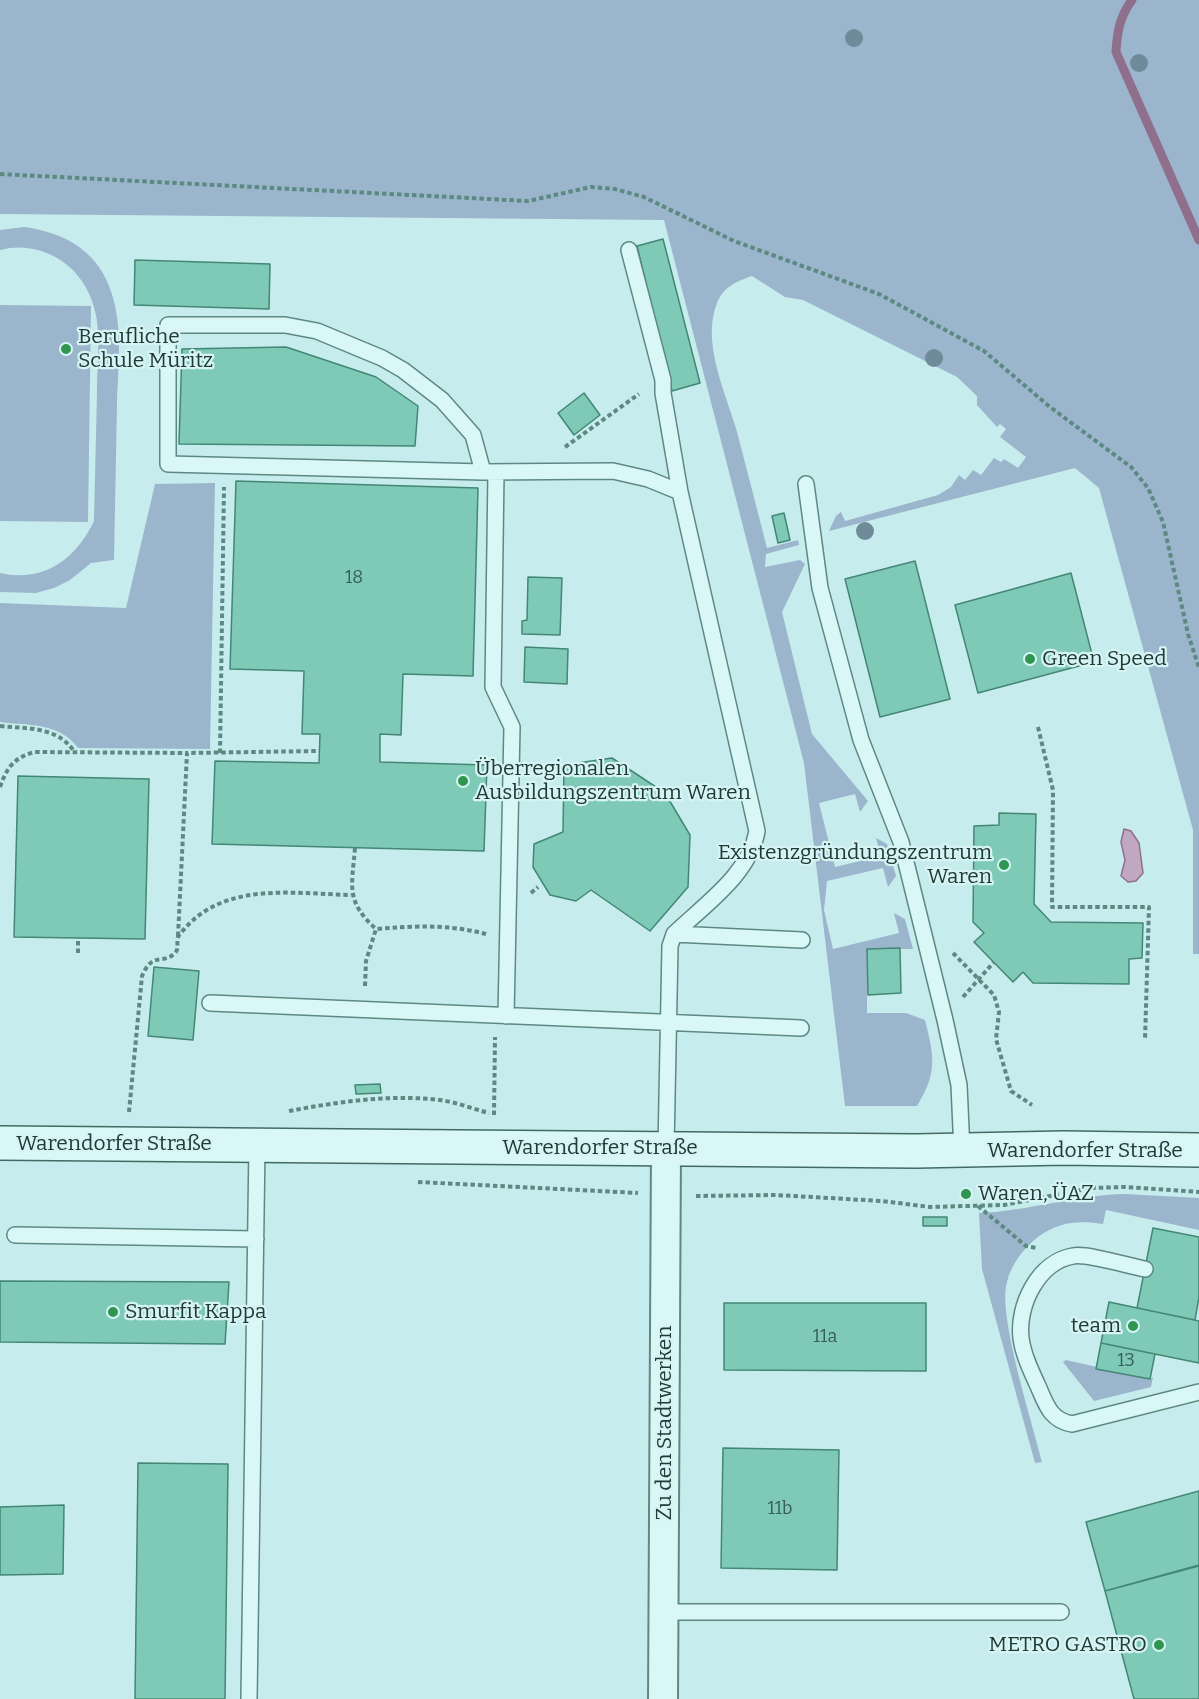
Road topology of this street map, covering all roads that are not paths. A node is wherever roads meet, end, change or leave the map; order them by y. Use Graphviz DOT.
graph roads {
  1 [pos="629,250"];
  2 [pos="489,472"];
  3 [pos="806,484"];
  4 [pos="680,492"];
  5 [pos="674,934"];
  6 [pos="802,940"];
  7 [pos="210,1003"];
  8 [pos="501,1015"];
  9 [pos="667,1023"];
  10 [pos="801,1028"];
  11 [pos="0,1143"];
  12 [pos="256,1145"];
  13 [pos="666,1148"];
  14 [pos="1199,1150"];
  15 [pos="962,1151"];
  16 [pos="15,1235"];
  17 [pos="256,1239"];
  18 [pos="1145,1269"];
  19 [pos="1199,1392"];
  20 [pos="664,1612"];
  21 [pos="1061,1612"];
  22 [pos="249,1699"];
  23 [pos="663,1699"];
  1 -- 4 [label="lane"];
  2 -- 2 [label="lane"];
  2 -- 4 [label="lane"];
  2 -- 8 [label="lane"];
  3 -- 15 [label="lane"];
  4 -- 5 [label="lane"];
  5 -- 6 [label="lane"];
  5 -- 9 [label="lane"];
  7 -- 8 [label="lane"];
  8 -- 9 [label="lane"];
  9 -- 10 [label="lane"];
  9 -- 13 [label="lane"];
  11 -- 12 [label="main road, Warendorfer Straße"];
  12 -- 13 [label="main road, Warendorfer Straße"];
  12 -- 17 [label="lane"];
  13 -- 15 [label="main road, Warendorfer Straße"];
  13 -- 20 [label="street, Zu den Stadtwerken"];
  14 -- 15 [label="main road, Warendorfer Straße"];
  16 -- 17 [label="lane"];
  17 -- 22 [label="lane"];
  18 -- 19 [label="lane"];
  20 -- 21 [label="lane"];
  20 -- 23 [label="street, Zu den Stadtwerken"];
}
